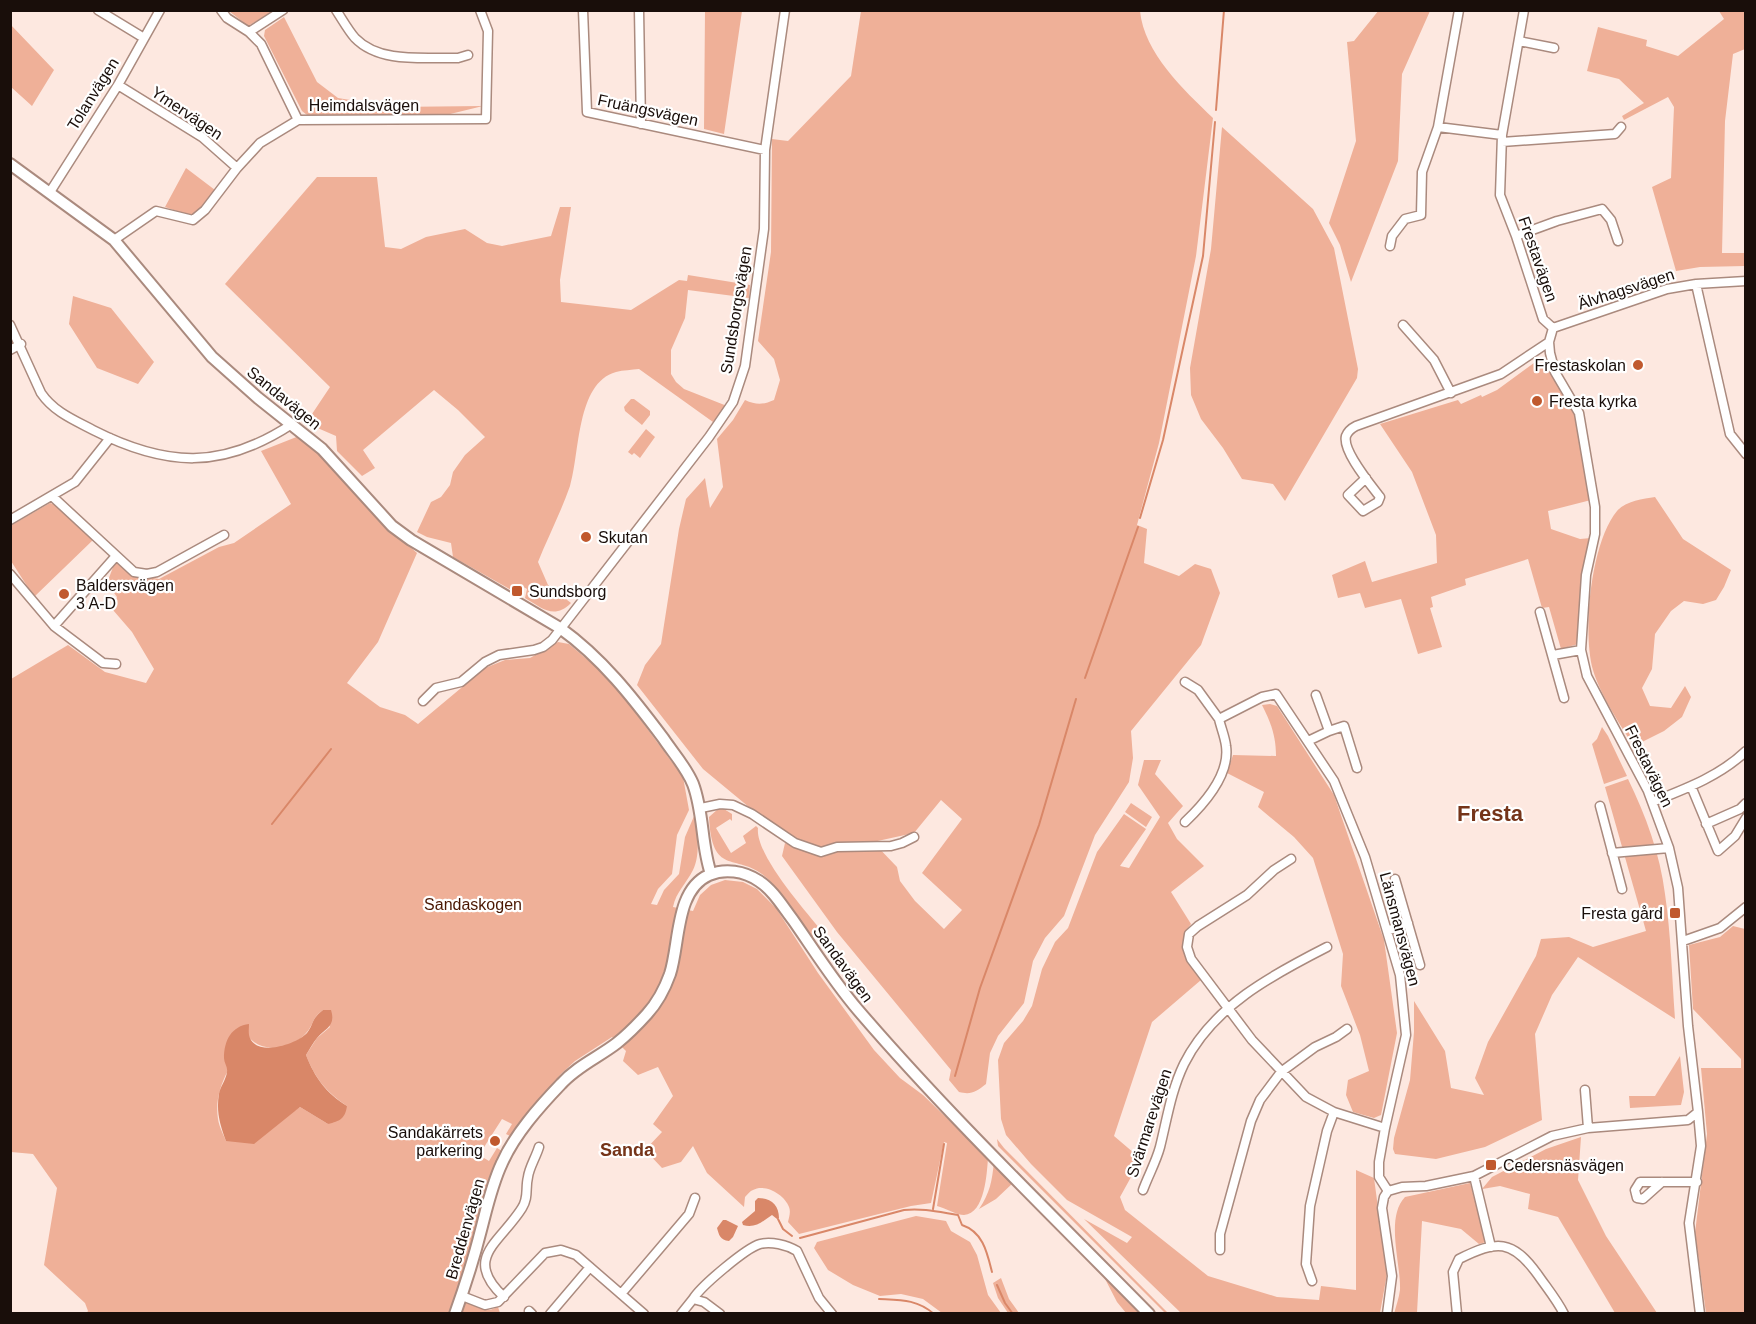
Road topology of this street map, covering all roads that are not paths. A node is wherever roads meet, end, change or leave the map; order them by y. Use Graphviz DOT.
graph roads {
  1 [pos="98,10"];
  2 [pos="160,10"];
  3 [pos="221,10"];
  4 [pos="283,10"];
  5 [pos="336,10"];
  6 [pos="480,10"];
  7 [pos="583,10"];
  8 [pos="639,10"];
  9 [pos="785,10"];
  10 [pos="1459,10"];
  11 [pos="1524,10"];
  12 [pos="249,32"];
  13 [pos="144,38"];
  14 [pos="1519,40"];
  15 [pos="1554,48"];
  16 [pos="468,55"];
  17 [pos="118,85"];
  18 [pos="298,120"];
  19 [pos="641,124"];
  20 [pos="1438,127"];
  21 [pos="1621,127"];
  22 [pos="1502,138"];
  23 [pos="765,150"];
  24 [pos="10,164"];
  25 [pos="237,168"];
  26 [pos="50,192"];
  27 [pos="1516,236"];
  28 [pos="114,240"];
  29 [pos="1618,241"];
  30 [pos="1390,246"];
  31 [pos="1746,281"];
  32 [pos="1696,284"];
  33 [pos="10,325"];
  34 [pos="1403,325"];
  35 [pos="1553,328"];
  36 [pos="1549,342"];
  37 [pos="21,344"];
  38 [pos="10,350"];
  39 [pos="1451,393"];
  40 [pos="292,424"];
  41 [pos="110,438"];
  42 [pos="1746,454"];
  43 [pos="1366,478"];
  44 [pos="53,497"];
  45 [pos="10,520"];
  46 [pos="224,535"];
  47 [pos="116,556"];
  48 [pos="10,574"];
  49 [pos="1540,612"];
  50 [pos="54,626"];
  51 [pos="560,628"];
  52 [pos="1581,650"];
  53 [pos="1552,656"];
  54 [pos="116,664"];
  55 [pos="1185,682"];
  56 [pos="1316,694"];
  57 [pos="1564,698"];
  58 [pos="423,701"];
  59 [pos="1219,719"];
  60 [pos="1329,731"];
  61 [pos="1308,741"];
  62 [pos="1746,751"];
  63 [pos="1357,768"];
  64 [pos="1691,786"];
  65 [pos="1652,802"];
  66 [pos="1600,806"];
  67 [pos="1743,806"];
  68 [pos="701,808"];
  69 [pos="1746,818"];
  70 [pos="1185,822"];
  71 [pos="1706,824"];
  72 [pos="914,837"];
  73 [pos="1669,848"];
  74 [pos="1612,853"];
  75 [pos="1291,859"];
  76 [pos="711,874"];
  77 [pos="1395,879"];
  78 [pos="1622,889"];
  79 [pos="1746,907"];
  80 [pos="1408,923"];
  81 [pos="1387,931"];
  82 [pos="1683,940"];
  83 [pos="1327,947"];
  84 [pos="1420,964"];
  85 [pos="1228,1008"];
  86 [pos="1347,1029"];
  87 [pos="1281,1072"];
  88 [pos="1585,1090"];
  89 [pos="1698,1112"];
  90 [pos="1334,1113"];
  91 [pos="1384,1128"];
  92 [pos="1588,1128"];
  93 [pos="539,1147"];
  94 [pos="1474,1176"];
  95 [pos="1662,1182"];
  96 [pos="1697,1182"];
  97 [pos="1143,1190"];
  98 [pos="1388,1191"];
  99 [pos="695,1198"];
  100 [pos="1491,1247"];
  101 [pos="1220,1251"];
  102 [pos="590,1267"];
  103 [pos="1312,1281"];
  104 [pos="621,1294"];
  105 [pos="462,1296"];
  106 [pos="504,1297"];
  107 [pos="693,1299"];
  108 [pos="455,1314"];
  109 [pos="550,1314"];
  110 [pos="644,1314"];
  111 [pos="681,1314"];
  112 [pos="720,1314"];
  113 [pos="832,1314"];
  114 [pos="1149,1314"];
  115 [pos="1387,1314"];
  116 [pos="1456,1314"];
  117 [pos="1564,1314"];
  118 [pos="1700,1314"];
  1 -- 13 [label="street"];
  2 -- 13 [label="street, Tolanvägen"];
  3 -- 12 [label="street"];
  4 -- 12 [label="street"];
  5 -- 16 [label="street"];
  6 -- 18 [label="street, Heimdalsvägen"];
  7 -- 19 [label="street, Fruängsvägen"];
  8 -- 19 [label="street"];
  9 -- 23 [label="street, Sundsborgsvägen"];
  10 -- 20 [label="street"];
  11 -- 14 [label="street, Frestavägen"];
  12 -- 18 [label="street"];
  13 -- 17 [label="street, Tolanvägen"];
  14 -- 15 [label="street"];
  14 -- 22 [label="street, Frestavägen"];
  17 -- 25 [label="street, Ymervägen"];
  17 -- 26 [label="street, Tolanvägen"];
  18 -- 25 [label="street, Heimdalsvägen"];
  19 -- 23 [label="street, Fruängsvägen"];
  20 -- 22 [label="street"];
  20 -- 30 [label="street"];
  21 -- 22 [label="street"];
  22 -- 27 [label="street, Frestavägen"];
  23 -- 51 [label="street, Sundsborgsvägen"];
  24 -- 26 [label="street, Sandavägen"];
  25 -- 28 [label="street, Heimdalsvägen"];
  26 -- 28 [label="street, Sandavägen"];
  27 -- 29 [label="street"];
  27 -- 35 [label="street, Frestavägen"];
  28 -- 40 [label="street, Sandavägen"];
  31 -- 32 [label="street, Älvhagsvägen"];
  32 -- 35 [label="street, Älvhagsvägen"];
  32 -- 42 [label="street"];
  33 -- 37 [label="street"];
  34 -- 39 [label="street"];
  35 -- 36 [label="street, Frestavägen"];
  36 -- 39 [label="street"];
  36 -- 52 [label="street, Frestavägen"];
  37 -- 38 [label="street"];
  37 -- 41 [label="street"];
  39 -- 43 [label="street"];
  40 -- 41 [label="street"];
  40 -- 51 [label="street, Sandavägen"];
  41 -- 44 [label="street"];
  44 -- 45 [label="street"];
  44 -- 47 [label="street"];
  46 -- 47 [label="street"];
  47 -- 50 [label="street"];
  48 -- 50 [label="street"];
  49 -- 53 [label="street"];
  50 -- 54 [label="street"];
  51 -- 58 [label="street"];
  51 -- 68 [label="street, Sandavägen"];
  52 -- 53 [label="street"];
  52 -- 65 [label="street, Frestavägen"];
  53 -- 57 [label="street"];
  55 -- 59 [label="street"];
  56 -- 60 [label="street"];
  59 -- 61 [label="street, Länsmansvägen"];
  59 -- 70 [label="street"];
  60 -- 61 [label="street"];
  60 -- 63 [label="street"];
  61 -- 81 [label="street, Länsmansvägen"];
  62 -- 64 [label="street"];
  64 -- 65 [label="street"];
  64 -- 71 [label="street"];
  65 -- 73 [label="street, Frestavägen"];
  66 -- 74 [label="street"];
  67 -- 69 [label="street"];
  67 -- 71 [label="street"];
  68 -- 72 [label="street"];
  68 -- 76 [label="street, Sandavägen"];
  69 -- 71 [label="street"];
  73 -- 74 [label="street"];
  73 -- 82 [label="street, Frestavägen"];
  74 -- 78 [label="street"];
  75 -- 85 [label="street"];
  76 -- 105 [label="street, Breddenvägen"];
  76 -- 114 [label="street, Sandavägen"];
  77 -- 80 [label="street"];
  79 -- 82 [label="street"];
  80 -- 81 [label="street"];
  80 -- 84 [label="street"];
  81 -- 91 [label="street, Länsmansvägen"];
  82 -- 89 [label="street, Frestavägen"];
  83 -- 85 [label="street, Svärmarevägen"];
  85 -- 87 [label="street"];
  85 -- 97 [label="street, Svärmarevägen"];
  86 -- 87 [label="street"];
  87 -- 90 [label="street"];
  87 -- 101 [label="street"];
  88 -- 92 [label="street"];
  89 -- 92 [label="street"];
  89 -- 96 [label="street, Frestavägen"];
  90 -- 91 [label="street"];
  90 -- 103 [label="street"];
  91 -- 98 [label="street, Länsmansvägen"];
  92 -- 94 [label="street"];
  93 -- 106 [label="street"];
  94 -- 98 [label="street"];
  94 -- 100 [label="street"];
  95 -- 96 [label="street"];
  96 -- 118 [label="street, Frestavägen"];
  98 -- 115 [label="street"];
  99 -- 104 [label="street"];
  100 -- 116 [label="street"];
  100 -- 117 [label="street"];
  102 -- 104 [label="street"];
  102 -- 106 [label="street"];
  102 -- 109 [label="street"];
  104 -- 110 [label="street"];
  105 -- 106 [label="street"];
  105 -- 108 [label="street, Breddenvägen"];
  107 -- 111 [label="street"];
  107 -- 112 [label="street"];
  107 -- 113 [label="street"];
}
